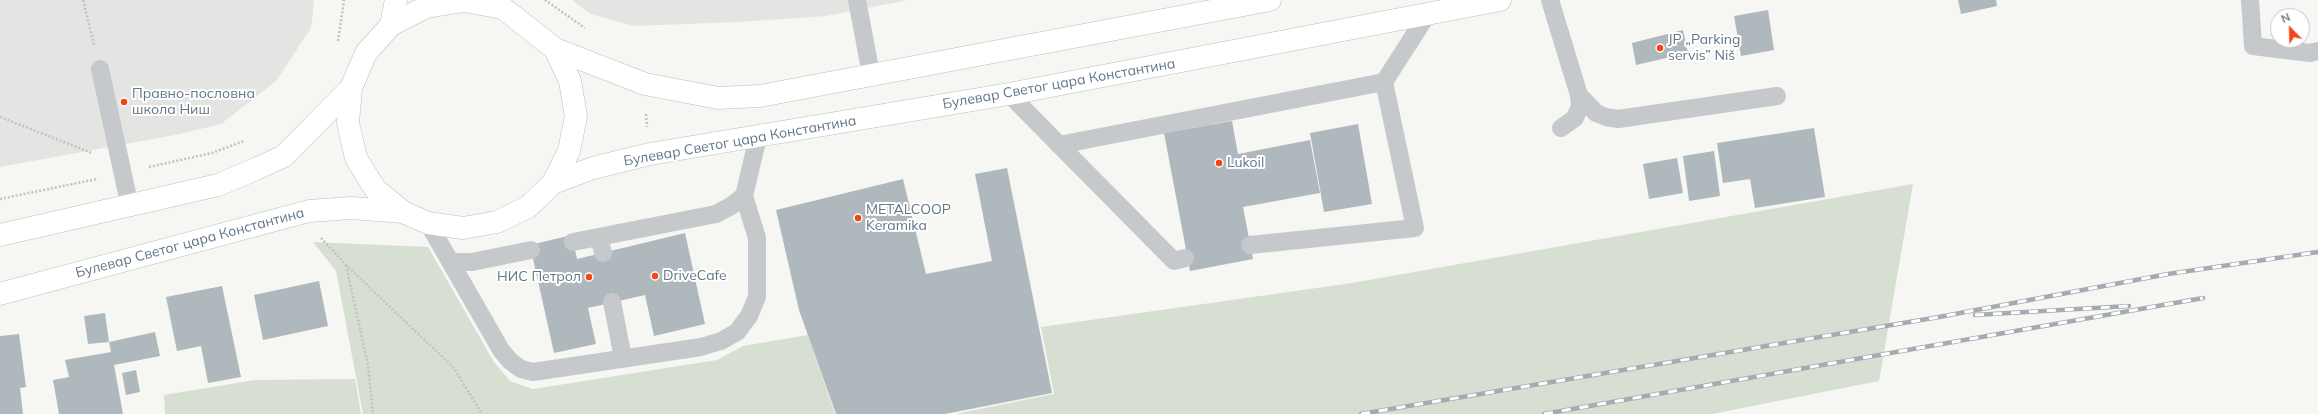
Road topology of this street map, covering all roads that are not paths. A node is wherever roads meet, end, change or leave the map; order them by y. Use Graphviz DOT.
graph roads {
  1 [pos="396,0"];
  2 [pos="856,0"];
  3 [pos="1270,0"];
  4 [pos="1500,0"];
  5 [pos="1550,0"];
  6 [pos="2250,0"];
  7 [pos="500,4"];
  8 [pos="1426,15"];
  9 [pos="391,25"];
  10 [pos="555,49"];
  11 [pos="2318,51"];
  12 [pos="100,69"];
  13 [pos="871,74"];
  14 [pos="1384,82"];
  15 [pos="351,88"];
  16 [pos="1009,94"];
  17 [pos="1579,95"];
  18 [pos="1777,96"];
  19 [pos="1561,128"];
  20 [pos="758,137"];
  21 [pos="1059,145"];
  22 [pos="553,183"];
  23 [pos="744,196"];
  24 [pos="130,206"];
  25 [pos="403,212"];
  26 [pos="428,223"];
  27 [pos="0,235"];
  28 [pos="573,242"];
  29 [pos="1250,245"];
  30 [pos="531,250"];
  31 [pos="1185,258"];
  32 [pos="451,262"];
  33 [pos="0,294"];
  34 [pos="612,302"];
  35 [pos="623,358"];
  1 -- 9 [label="main road"];
  2 -- 13 [label="lane"];
  3 -- 13 [label="main road"];
  4 -- 8 [label="main road, Булевар Светог цара Константина"];
  5 -- 17 [label="lane"];
  6 -- 11 [label="lane"];
  7 -- 9 [label="main road"];
  7 -- 10 [label="main road"];
  8 -- 14 [label="lane"];
  8 -- 16 [label="main road, Булевар Светог цара Константина"];
  9 -- 15 [label="main road"];
  10 -- 13 [label="main road"];
  10 -- 22 [label="main road"];
  12 -- 24 [label="lane"];
  14 -- 21 [label="lane"];
  14 -- 29 [label="lane"];
  15 -- 24 [label="main road"];
  15 -- 25 [label="main road"];
  16 -- 20 [label="main road, Булевар Светог цара Константина"];
  16 -- 21 [label="lane"];
  17 -- 18 [label="lane"];
  17 -- 19 [label="lane"];
  20 -- 22 [label="main road, Булевар Светог цара Константина"];
  20 -- 23 [label="lane"];
  21 -- 31 [label="lane"];
  22 -- 26 [label="main road, Булевар Светог цара Константина"];
  23 -- 28 [label="lane"];
  23 -- 35 [label="lane"];
  24 -- 27 [label="main road"];
  25 -- 26 [label="main road, Булевар Светог цара Константина"];
  25 -- 33 [label="main road, Булевар Светог цара Константина"];
  26 -- 32 [label="lane"];
  30 -- 32 [label="lane"];
  32 -- 35 [label="lane"];
  34 -- 35 [label="lane"];
}
